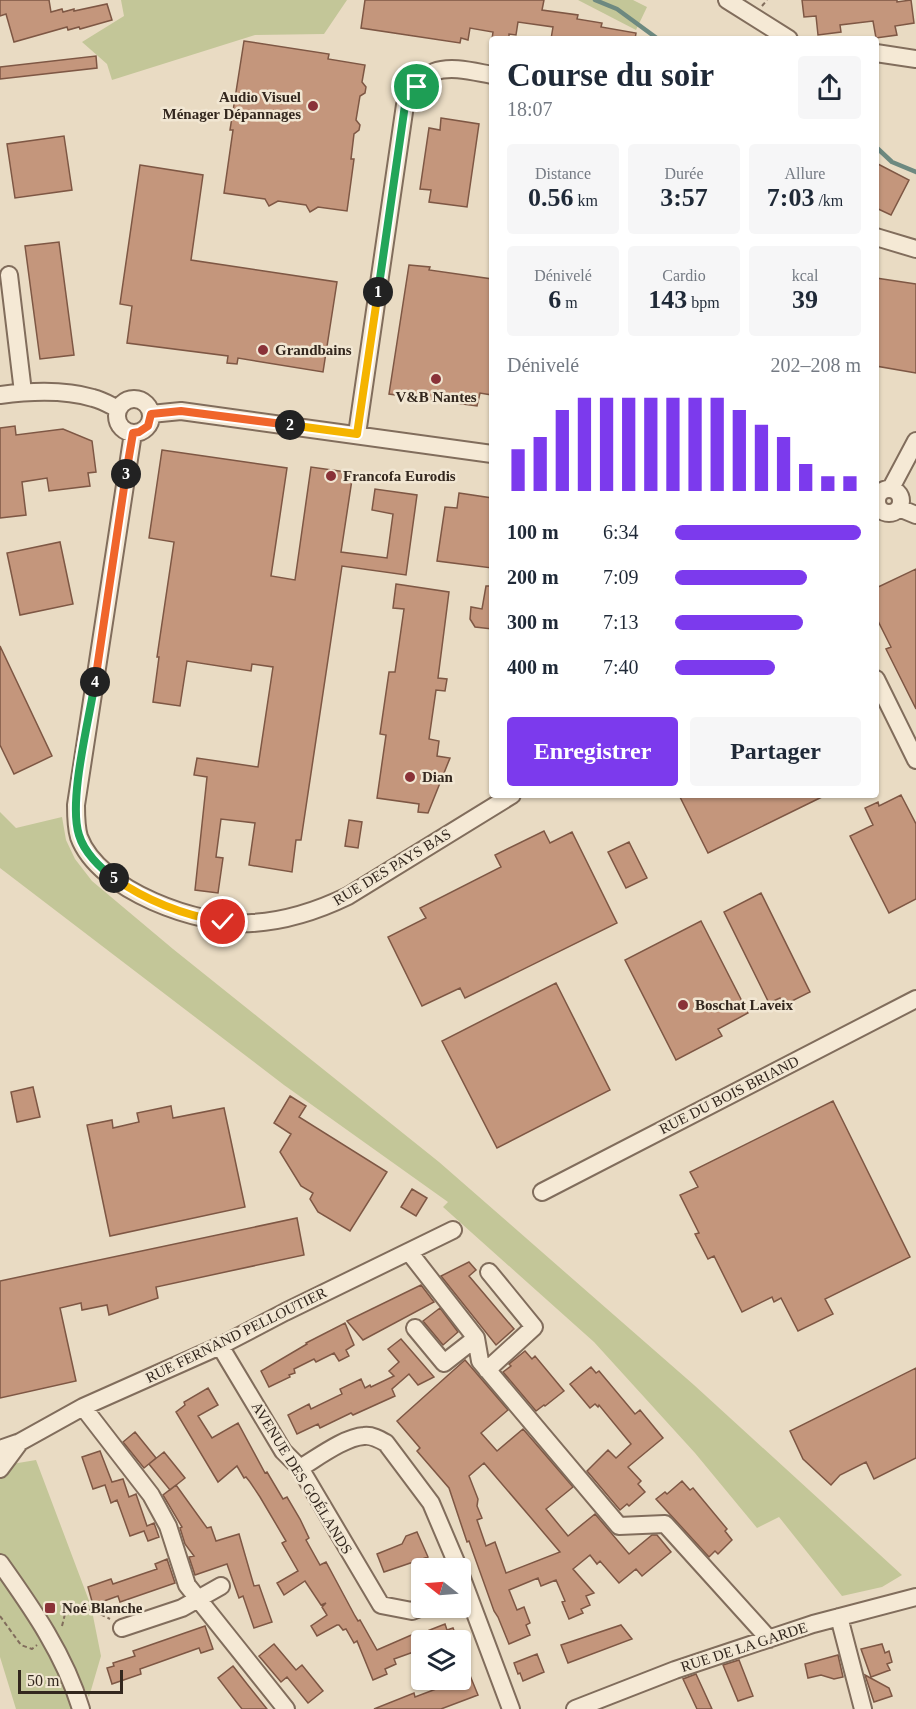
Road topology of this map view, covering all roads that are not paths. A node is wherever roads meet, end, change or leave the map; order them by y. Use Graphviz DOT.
graph roads {
  1 [pos="727,0"];
  2 [pos="784,36"];
  3 [pos="879,54"];
  4 [pos="916,58"];
  5 [pos="489,74"];
  6 [pos="879,238"];
  7 [pos="916,249"];
  8 [pos="9,275"];
  9 [pos="23,392"];
  10 [pos="0,395"];
  11 [pos="118,409"];
  12 [pos="151,414"];
  13 [pos="133,433"];
  14 [pos="357,434"];
  15 [pos="916,441"];
  16 [pos="489,454"];
  17 [pos="891,488"];
  18 [pos="879,494"];
  19 [pos="899,508"];
  20 [pos="879,509"];
  21 [pos="916,515"];
  22 [pos="879,685"];
  23 [pos="916,760"];
  24 [pos="507,798"];
  25 [pos="916,999"];
  26 [pos="542,1192"];
  27 [pos="453,1230"];
  28 [pos="409,1252"];
  29 [pos="489,1272"];
  30 [pos="415,1328"];
  31 [pos="476,1338"];
  32 [pos="220,1346"];
  33 [pos="487,1370"];
  34 [pos="83,1407"];
  35 [pos="20,1442"];
  36 [pos="0,1449"];
  37 [pos="0,1468"];
  38 [pos="300,1468"];
  39 [pos="454,1558"];
  40 [pos="0,1563"];
  41 [pos="221,1587"];
  42 [pos="916,1597"];
  43 [pos="199,1599"];
  44 [pos="471,1604"];
  45 [pos="411,1611"];
  46 [pos="839,1617"];
  47 [pos="122,1628"];
  48 [pos="769,1639"];
  49 [pos="81,1709"];
  50 [pos="286,1709"];
  51 [pos="512,1709"];
  52 [pos="575,1709"];
  53 [pos="863,1709"];
  1 -- 2 [label="street"];
  3 -- 4 [label="street"];
  5 -- 14 [label="street"];
  6 -- 7 [label="street"];
  8 -- 9 [label="street"];
  9 -- 10 [label="street"];
  9 -- 11 [label="street"];
  11 -- 12 [label="street"];
  11 -- 13 [label="street"];
  12 -- 13 [label="street"];
  12 -- 14 [label="street"];
  13 -- 24 [label="street, RUE DES PAYS BAS"];
  14 -- 16 [label="street"];
  15 -- 17 [label="street"];
  17 -- 18 [label="street"];
  17 -- 19 [label="street"];
  19 -- 20 [label="street"];
  19 -- 21 [label="street"];
  22 -- 23 [label="street"];
  25 -- 26 [label="street, RUE DU BOIS BRIAND"];
  27 -- 28 [label="street, RUE FERNAND PELLOUTIER"];
  28 -- 31 [label="street"];
  28 -- 32 [label="street, RUE FERNAND PELLOUTIER"];
  29 -- 33 [label="street"];
  30 -- 31 [label="street"];
  31 -- 33 [label="street"];
  32 -- 34 [label="street, RUE FERNAND PELLOUTIER"];
  32 -- 38 [label="street, AVENUE DES GOÉLANDS"];
  33 -- 48 [label="street"];
  34 -- 35 [label="street, RUE FERNAND PELLOUTIER"];
  34 -- 43 [label="street"];
  35 -- 36 [label="street, RUE FERNAND PELLOUTIER"];
  35 -- 37 [label="street, RUE FERNAND PELLOUTIER"];
  38 -- 39 [label="street"];
  38 -- 45 [label="street, AVENUE DES GOÉLANDS"];
  40 -- 49 [label="street"];
  41 -- 43 [label="street"];
  42 -- 46 [label="street, RUE DE LA GARDE"];
  43 -- 47 [label="street"];
  43 -- 50 [label="street"];
  44 -- 51 [label="street"];
  46 -- 48 [label="street, RUE DE LA GARDE"];
  46 -- 53 [label="street"];
  48 -- 52 [label="street, RUE DE LA GARDE"];
}
